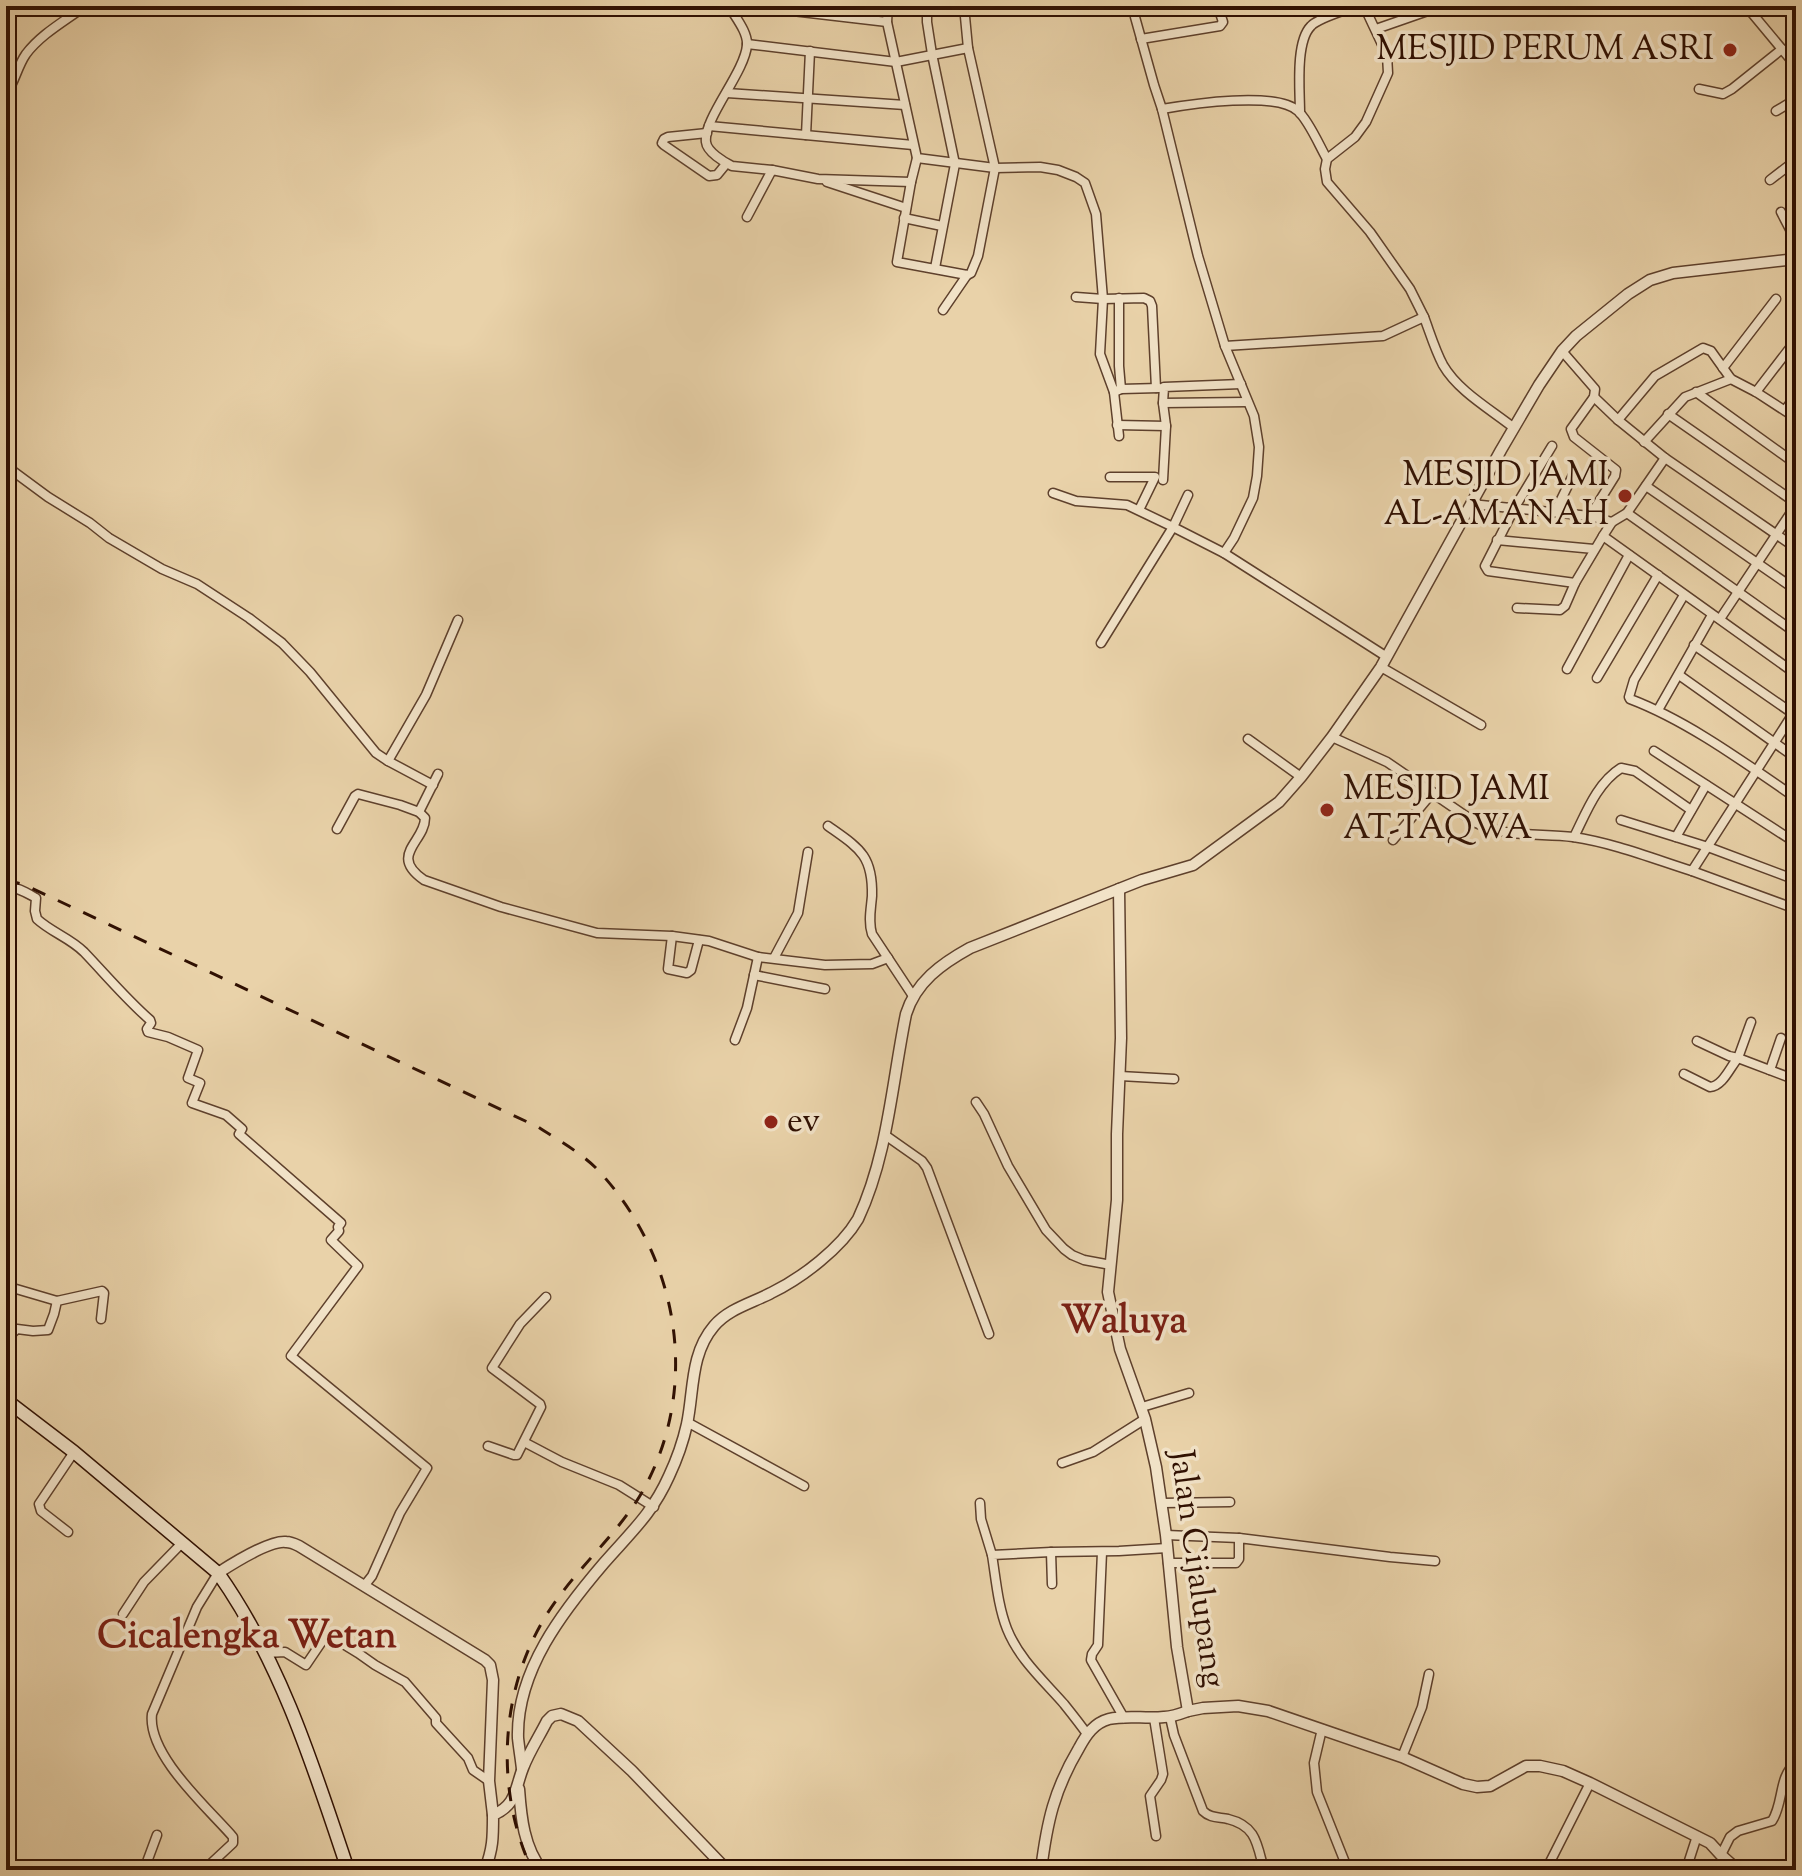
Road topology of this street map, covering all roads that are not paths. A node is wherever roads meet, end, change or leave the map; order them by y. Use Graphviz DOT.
graph roads {
  1 [pos="85,6"];
  2 [pos="729,6"];
  3 [pos="749,6"];
  4 [pos="888,6"];
  5 [pos="927,6"];
  6 [pos="964,6"];
  7 [pos="1134,6"];
  8 [pos="1234,6"];
  9 [pos="1357,6"];
  10 [pos="1364,6"];
  11 [pos="1442,6"];
  12 [pos="1746,6"];
  13 [pos="887,22"];
  14 [pos="1376,29"];
  15 [pos="1141,39"];
  16 [pos="747,44"];
  17 [pos="968,48"];
  18 [pos="1782,49"];
  19 [pos="810,51"];
  20 [pos="932,54"];
  21 [pos="896,62"];
  22 [pos="1796,66"];
  23 [pos="1699,89"];
  24 [pos="727,93"];
  25 [pos="6,94"];
  26 [pos="809,98"];
  27 [pos="1796,99"];
  28 [pos="905,105"];
  29 [pos="1162,109"];
  30 [pos="1776,111"];
  31 [pos="1300,113"];
  32 [pos="708,129"];
  33 [pos="806,135"];
  34 [pos="913,145"];
  35 [pos="917,158"];
  36 [pos="1327,159"];
  37 [pos="1796,160"];
  38 [pos="726,164"];
  39 [pos="955,164"];
  40 [pos="995,168"];
  41 [pos="772,170"];
  42 [pos="818,179"];
  43 [pos="1770,180"];
  44 [pos="911,182"];
  45 [pos="906,208"];
  46 [pos="1781,212"];
  47 [pos="747,217"];
  48 [pos="904,218"];
  49 [pos="942,226"];
  50 [pos="1796,241"];
  51 [pos="1796,259"];
  52 [pos="935,268"];
  53 [pos="967,275"];
  54 [pos="1076,297"];
  55 [pos="1119,298"];
  56 [pos="1103,299"];
  57 [pos="1776,299"];
  58 [pos="943,310"];
  59 [pos="1424,317"];
  60 [pos="1796,340"];
  61 [pos="1225,346"];
  62 [pos="1562,351"];
  63 [pos="1723,368"];
  64 [pos="1731,379"];
  65 [pos="1241,384"];
  66 [pos="1160,388"];
  67 [pos="1118,391"];
  68 [pos="1696,392"];
  69 [pos="1756,392"];
  70 [pos="1796,396"];
  71 [pos="1594,397"];
  72 [pos="1247,402"];
  73 [pos="1163,403"];
  74 [pos="1785,410"];
  75 [pos="1668,414"];
  76 [pos="1796,418"];
  77 [pos="1618,420"];
  78 [pos="1117,425"];
  79 [pos="1166,426"];
  80 [pos="1514,428"];
  81 [pos="1119,436"];
  82 [pos="1644,442"];
  83 [pos="1552,446"];
  84 [pos="1665,458"];
  85 [pos="1796,464"];
  86 [pos="6,466"];
  87 [pos="1575,471"];
  88 [pos="1110,477"];
  89 [pos="1163,480"];
  90 [pos="1646,486"];
  91 [pos="1053,493"];
  92 [pos="1188,495"];
  93 [pos="1471,504"];
  94 [pos="1796,504"];
  95 [pos="1515,507"];
  96 [pos="1139,510"];
  97 [pos="1555,512"];
  98 [pos="1627,513"];
  99 [pos="1590,516"];
  100 [pos="1612,522"];
  101 [pos="1173,527"];
  102 [pos="1776,534"];
  103 [pos="1603,536"];
  104 [pos="1497,540"];
  105 [pos="1796,548"];
  106 [pos="1594,549"];
  107 [pos="1224,553"];
  108 [pos="1629,555"];
  109 [pos="1757,564"];
  110 [pos="1658,575"];
  111 [pos="1575,583"];
  112 [pos="1796,590"];
  113 [pos="1738,593"];
  114 [pos="1684,595"];
  115 [pos="1517,608"];
  116 [pos="1716,617"];
  117 [pos="458,620"];
  118 [pos="1796,633"];
  119 [pos="1101,643"];
  120 [pos="1694,645"];
  121 [pos="1384,662"];
  122 [pos="1567,669"];
  123 [pos="1796,674"];
  124 [pos="1679,675"];
  125 [pos="1597,678"];
  126 [pos="1658,710"];
  127 [pos="1795,713"];
  128 [pos="1481,725"];
  129 [pos="1332,737"];
  130 [pos="1248,739"];
  131 [pos="1774,742"];
  132 [pos="1654,751"];
  133 [pos="1796,758"];
  134 [pos="388,761"];
  135 [pos="1756,770"];
  136 [pos="438,774"];
  137 [pos="1301,777"];
  138 [pos="433,785"];
  139 [pos="1706,785"];
  140 [pos="1433,792"];
  141 [pos="1796,798"];
  142 [pos="1735,804"];
  143 [pos="1691,810"];
  144 [pos="419,812"];
  145 [pos="1621,820"];
  146 [pos="828,826"];
  147 [pos="337,829"];
  148 [pos="1574,837"];
  149 [pos="1676,837"];
  150 [pos="1393,840"];
  151 [pos="1796,843"];
  152 [pos="1708,847"];
  153 [pos="808,852"];
  154 [pos="1692,871"];
  155 [pos="1796,880"];
  156 [pos="6,887"];
  157 [pos="1119,889"];
  158 [pos="1796,909"];
  159 [pos="672,936"];
  160 [pos="699,940"];
  161 [pos="758,957"];
  162 [pos="774,958"];
  163 [pos="888,958"];
  164 [pos="754,975"];
  165 [pos="825,989"];
  166 [pos="913,996"];
  167 [pos="1751,1022"];
  168 [pos="1781,1038"];
  169 [pos="735,1040"];
  170 [pos="1697,1041"];
  171 [pos="1738,1058"];
  172 [pos="1770,1070"];
  173 [pos="1684,1074"];
  174 [pos="1120,1076"];
  175 [pos="1174,1079"];
  176 [pos="1796,1080"];
  177 [pos="976,1102"];
  178 [pos="885,1135"];
  179 [pos="1111,1265"];
  180 [pos="6,1286"];
  181 [pos="546,1297"];
  182 [pos="57,1301"];
  183 [pos="101,1319"];
  184 [pos="989,1334"];
  185 [pos="6,1339"];
  186 [pos="1189,1393"];
  187 [pos="6,1400"];
  188 [pos="1142,1407"];
  189 [pos="1145,1419"];
  190 [pos="687,1422"];
  191 [pos="524,1442"];
  192 [pos="488,1446"];
  193 [pos="74,1452"];
  194 [pos="1062,1463"];
  195 [pos="667,1481"];
  196 [pos="678,1486"];
  197 [pos="804,1486"];
  198 [pos="1230,1502"];
  199 [pos="980,1503"];
  200 [pos="1162,1503"];
  201 [pos="654,1507"];
  202 [pos="68,1532"];
  203 [pos="1166,1535"];
  204 [pos="1239,1538"];
  205 [pos="183,1542"];
  206 [pos="1167,1548"];
  207 [pos="1051,1552"];
  208 [pos="1102,1552"];
  209 [pos="992,1555"];
  210 [pos="1435,1561"];
  211 [pos="1168,1563"];
  212 [pos="218,1573"];
  213 [pos="1052,1584"];
  214 [pos="364,1586"];
  215 [pos="123,1614"];
  216 [pos="266,1653"];
  217 [pos="1429,1674"];
  218 [pos="1188,1711"];
  219 [pos="1170,1717"];
  220 [pos="1124,1718"];
  221 [pos="1154,1718"];
  222 [pos="1322,1729"];
  223 [pos="1087,1734"];
  224 [pos="1402,1757"];
  225 [pos="1796,1763"];
  226 [pos="522,1769"];
  227 [pos="489,1781"];
  228 [pos="1590,1783"];
  229 [pos="519,1784"];
  230 [pos="493,1815"];
  231 [pos="157,1835"];
  232 [pos="1156,1836"];
  233 [pos="1697,1836"];
  234 [pos="1721,1855"];
  235 [pos="144,1870"];
  236 [pos="204,1870"];
  237 [pos="348,1870"];
  238 [pos="485,1870"];
  239 [pos="542,1870"];
  240 [pos="727,1870"];
  241 [pos="1041,1870"];
  242 [pos="1264,1870"];
  243 [pos="1348,1870"];
  244 [pos="1546,1870"];
  245 [pos="1686,1870"];
  246 [pos="1738,1870"];
  1 -- 25 [label="street"];
  2 -- 16 [label="street"];
  3 -- 13 [label="street"];
  4 -- 13 [label="street"];
  5 -- 20 [label="street"];
  6 -- 17 [label="street"];
  7 -- 15 [label="street"];
  8 -- 15 [label="street"];
  9 -- 31 [label="street"];
  10 -- 14 [label="street"];
  11 -- 14 [label="street"];
  12 -- 18 [label="street"];
  13 -- 21 [label="street"];
  14 -- 36 [label="street"];
  15 -- 29 [label="street"];
  16 -- 19 [label="street"];
  16 -- 24 [label="street"];
  17 -- 20 [label="street"];
  17 -- 40 [label="street"];
  18 -- 22 [label="street"];
  18 -- 23 [label="street"];
  19 -- 21 [label="street"];
  19 -- 26 [label="street"];
  20 -- 21 [label="street"];
  20 -- 39 [label="street"];
  21 -- 28 [label="street"];
  24 -- 26 [label="street"];
  24 -- 32 [label="street"];
  26 -- 28 [label="street"];
  26 -- 33 [label="street"];
  27 -- 30 [label="street"];
  28 -- 34 [label="street"];
  29 -- 31 [label="street"];
  29 -- 61 [label="street"];
  31 -- 36 [label="street"];
  32 -- 33 [label="street"];
  32 -- 38 [label="street"];
  32 -- 38 [label="street"];
  33 -- 34 [label="street"];
  34 -- 35 [label="street"];
  35 -- 39 [label="street"];
  35 -- 44 [label="street"];
  36 -- 59 [label="street"];
  37 -- 43 [label="street"];
  38 -- 41 [label="street"];
  39 -- 40 [label="street"];
  39 -- 49 [label="street"];
  40 -- 53 [label="street"];
  40 -- 56 [label="street"];
  41 -- 42 [label="street"];
  41 -- 47 [label="street"];
  42 -- 44 [label="street"];
  42 -- 45 [label="street"];
  44 -- 45 [label="street"];
  45 -- 48 [label="street"];
  46 -- 50 [label="street"];
  48 -- 49 [label="street"];
  48 -- 52 [label="street"];
  49 -- 52 [label="street"];
  51 -- 62 [label="street"];
  52 -- 53 [label="street"];
  53 -- 58 [label="street"];
  54 -- 56 [label="street"];
  55 -- 56 [label="street"];
  55 -- 66 [label="street"];
  55 -- 67 [label="street"];
  56 -- 67 [label="street"];
  57 -- 63 [label="street"];
  59 -- 61 [label="street"];
  59 -- 80 [label="street"];
  60 -- 69 [label="street"];
  61 -- 65 [label="street"];
  62 -- 71 [label="street"];
  62 -- 80 [label="street"];
  63 -- 64 [label="street"];
  63 -- 77 [label="street"];
  64 -- 68 [label="street"];
  64 -- 69 [label="street"];
  65 -- 66 [label="street"];
  65 -- 72 [label="street"];
  66 -- 67 [label="street"];
  66 -- 73 [label="street"];
  67 -- 78 [label="street"];
  68 -- 75 [label="street"];
  68 -- 85 [label="street"];
  69 -- 74 [label="street"];
  70 -- 74 [label="street"];
  71 -- 77 [label="street"];
  71 -- 99 [label="street"];
  72 -- 73 [label="street"];
  72 -- 107 [label="street"];
  73 -- 79 [label="street"];
  74 -- 76 [label="street"];
  75 -- 82 [label="street"];
  75 -- 94 [label="street"];
  77 -- 82 [label="street"];
  78 -- 79 [label="street"];
  78 -- 81 [label="street"];
  79 -- 89 [label="street"];
  80 -- 93 [label="street"];
  82 -- 84 [label="street"];
  83 -- 95 [label="street"];
  84 -- 90 [label="street"];
  84 -- 102 [label="street"];
  86 -- 134 [label="street"];
  87 -- 97 [label="street"];
  88 -- 96 [label="street"];
  90 -- 98 [label="street"];
  90 -- 109 [label="street"];
  91 -- 96 [label="street"];
  92 -- 101 [label="street"];
  93 -- 95 [label="street"];
  93 -- 121 [label="street"];
  94 -- 102 [label="street"];
  95 -- 97 [label="street"];
  95 -- 104 [label="street"];
  96 -- 101 [label="street"];
  97 -- 99 [label="street"];
  98 -- 100 [label="street"];
  98 -- 113 [label="street"];
  99 -- 100 [label="street"];
  100 -- 103 [label="street"];
  101 -- 107 [label="street"];
  101 -- 119 [label="street"];
  102 -- 105 [label="street"];
  102 -- 109 [label="street"];
  103 -- 106 [label="street"];
  103 -- 108 [label="street"];
  104 -- 106 [label="street"];
  104 -- 111 [label="street"];
  106 -- 111 [label="street"];
  107 -- 121 [label="street"];
  108 -- 110 [label="street"];
  108 -- 122 [label="street"];
  109 -- 112 [label="street"];
  109 -- 113 [label="street"];
  110 -- 114 [label="street"];
  110 -- 125 [label="street"];
  111 -- 115 [label="street"];
  113 -- 116 [label="street"];
  113 -- 118 [label="street"];
  114 -- 116 [label="street"];
  114 -- 126 [label="street"];
  116 -- 120 [label="street"];
  116 -- 123 [label="street"];
  117 -- 134 [label="street"];
  120 -- 124 [label="street"];
  120 -- 127 [label="street"];
  121 -- 128 [label="street"];
  121 -- 129 [label="street"];
  124 -- 126 [label="street"];
  124 -- 131 [label="street"];
  126 -- 135 [label="street"];
  127 -- 131 [label="street"];
  129 -- 137 [label="street"];
  129 -- 140 [label="street"];
  130 -- 137 [label="street"];
  131 -- 133 [label="street"];
  131 -- 135 [label="street"];
  132 -- 139 [label="street"];
  134 -- 138 [label="street"];
  135 -- 141 [label="street"];
  135 -- 142 [label="street"];
  136 -- 138 [label="street"];
  137 -- 157 [label="street"];
  138 -- 144 [label="street"];
  139 -- 142 [label="street"];
  139 -- 143 [label="street"];
  140 -- 148 [label="street"];
  140 -- 150 [label="street"];
  142 -- 151 [label="street"];
  142 -- 152 [label="street"];
  143 -- 148 [label="street"];
  143 -- 149 [label="street"];
  144 -- 147 [label="street"];
  144 -- 159 [label="street"];
  145 -- 149 [label="street"];
  146 -- 163 [label="street"];
  148 -- 154 [label="street"];
  149 -- 152 [label="street"];
  152 -- 154 [label="street"];
  152 -- 155 [label="street"];
  153 -- 162 [label="street"];
  154 -- 158 [label="street"];
  156 -- 214 [label="street"];
  157 -- 166 [label="street"];
  157 -- 174 [label="street, Jalan Cijalupang"];
  159 -- 160 [label="street"];
  159 -- 160 [label="street"];
  160 -- 161 [label="street"];
  161 -- 162 [label="street"];
  161 -- 164 [label="street"];
  162 -- 163 [label="street"];
  163 -- 166 [label="street"];
  164 -- 165 [label="street"];
  164 -- 169 [label="street"];
  166 -- 178 [label="street"];
  167 -- 171 [label="street"];
  168 -- 172 [label="street"];
  170 -- 171 [label="street"];
  171 -- 172 [label="street"];
  171 -- 173 [label="street"];
  172 -- 176 [label="street"];
  174 -- 175 [label="street"];
  174 -- 179 [label="street, Jalan Cijalupang"];
  177 -- 179 [label="street"];
  178 -- 184 [label="street"];
  178 -- 190 [label="street"];
  179 -- 188 [label="street, Jalan Cijalupang"];
  180 -- 182 [label="street"];
  181 -- 191 [label="street"];
  182 -- 183 [label="street"];
  182 -- 185 [label="street"];
  186 -- 188 [label="street"];
  187 -- 193 [label="main road"];
  188 -- 189 [label="street, Jalan Cijalupang"];
  189 -- 194 [label="street"];
  189 -- 200 [label="street, Jalan Cijalupang"];
  190 -- 195 [label="street"];
  190 -- 197 [label="street"];
  191 -- 192 [label="street"];
  191 -- 201 [label="street"];
  193 -- 202 [label="street"];
  193 -- 205 [label="main road"];
  195 -- 196 [label="street"];
  195 -- 201 [label="street"];
  198 -- 200 [label="street"];
  199 -- 209 [label="street"];
  200 -- 203 [label="street, Jalan Cijalupang"];
  201 -- 226 [label="street"];
  203 -- 204 [label="street"];
  203 -- 206 [label="street, Jalan Cijalupang"];
  204 -- 210 [label="street"];
  204 -- 211 [label="street"];
  205 -- 212 [label="main road"];
  205 -- 215 [label="street"];
  206 -- 208 [label="street"];
  206 -- 211 [label="street, Jalan Cijalupang"];
  207 -- 208 [label="street"];
  207 -- 209 [label="street"];
  207 -- 213 [label="street"];
  208 -- 220 [label="street"];
  209 -- 223 [label="street"];
  211 -- 218 [label="street, Jalan Cijalupang"];
  212 -- 214 [label="street"];
  212 -- 216 [label="main road"];
  212 -- 236 [label="street"];
  214 -- 227 [label="street"];
  216 -- 227 [label="street"];
  216 -- 237 [label="main road"];
  217 -- 224 [label="street"];
  218 -- 219 [label="street"];
  218 -- 222 [label="street, Jalan Cijalupang"];
  219 -- 221 [label="street"];
  219 -- 242 [label="street"];
  220 -- 221 [label="street"];
  220 -- 223 [label="street"];
  221 -- 232 [label="street"];
  222 -- 224 [label="street, Jalan Cijalupang"];
  222 -- 243 [label="street"];
  223 -- 241 [label="street"];
  224 -- 228 [label="street, Jalan Cijalupang"];
  225 -- 234 [label="street"];
  226 -- 229 [label="street"];
  226 -- 240 [label="street"];
  227 -- 230 [label="street"];
  228 -- 233 [label="street, Jalan Cijalupang"];
  228 -- 244 [label="street"];
  229 -- 230 [label="street"];
  229 -- 239 [label="street"];
  230 -- 238 [label="street"];
  231 -- 235 [label="street"];
  233 -- 234 [label="street, Jalan Cijalupang"];
  233 -- 245 [label="street"];
  234 -- 246 [label="street, Jalan Cijalupang"];
}
